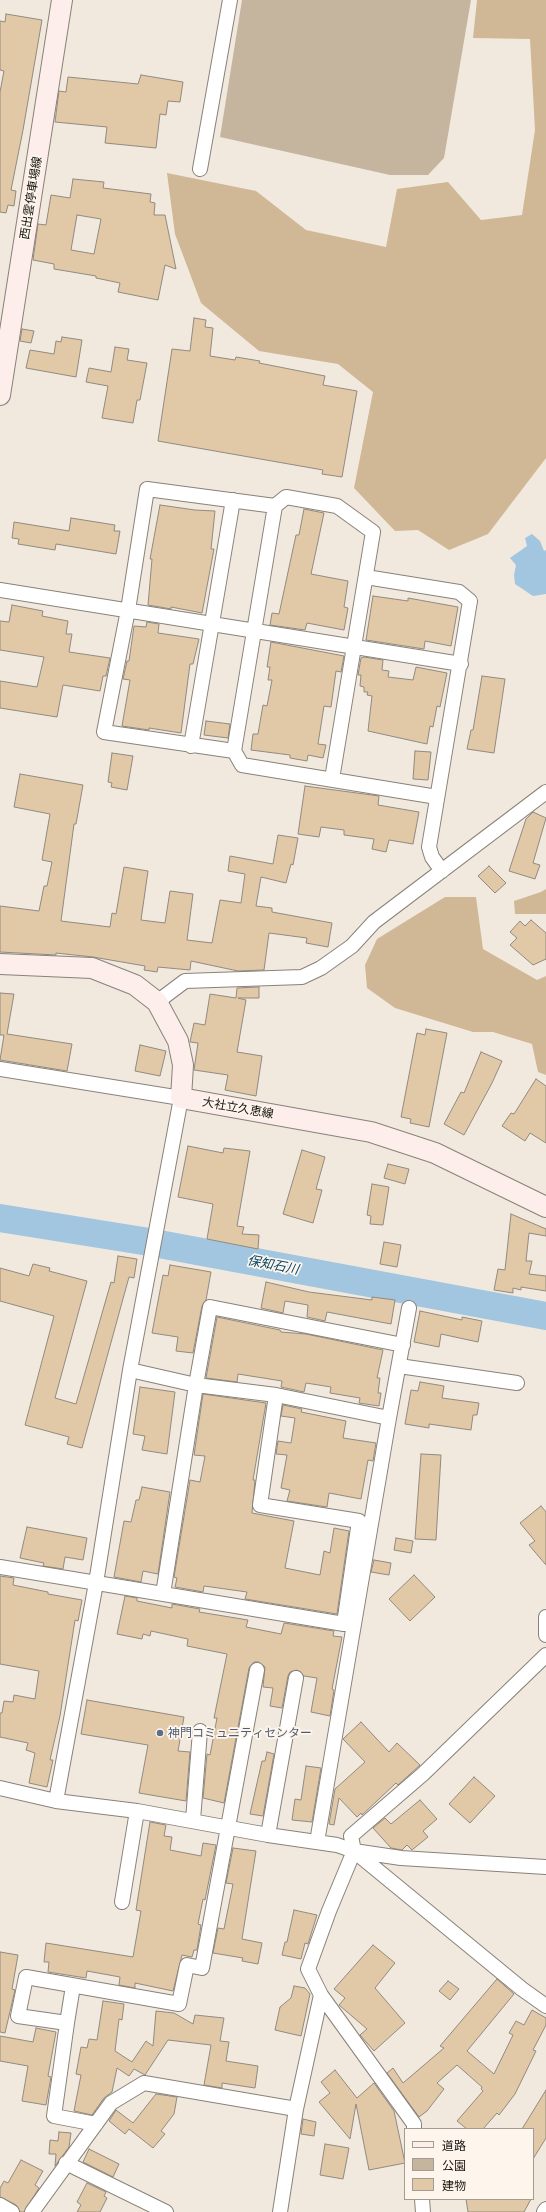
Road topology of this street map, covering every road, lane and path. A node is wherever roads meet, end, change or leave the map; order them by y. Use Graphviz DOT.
graph roads {
  1 [pos="62,0"];
  2 [pos="230,0"];
  3 [pos="200,169"];
  4 [pos="0,395"];
  5 [pos="233,500"];
  6 [pos="275,506"];
  7 [pos="366,577"];
  8 [pos="0,590"];
  9 [pos="128,610"];
  10 [pos="212,623"];
  11 [pos="254,631"];
  12 [pos="354,646"];
  13 [pos="461,664"];
  14 [pos="191,746"];
  15 [pos="234,751"];
  16 [pos="332,779"];
  17 [pos="546,792"];
  18 [pos="437,797"];
  19 [pos="442,872"];
  20 [pos="0,964"];
  21 [pos="157,1002"];
  22 [pos="0,1069"];
  23 [pos="181,1098"];
  24 [pos="546,1207"];
  25 [pos="409,1308"];
  26 [pos="403,1346"];
  27 [pos="399,1366"];
  28 [pos="130,1370"];
  29 [pos="516,1383"];
  30 [pos="196,1385"];
  31 [pos="276,1395"];
  32 [pos="389,1418"];
  33 [pos="0,1567"];
  34 [pos="96,1583"];
  35 [pos="163,1594"];
  36 [pos="350,1614"];
  37 [pos="546,1617"];
  38 [pos="546,1635"];
  39 [pos="546,1655"];
  40 [pos="257,1670"];
  41 [pos="296,1678"];
  42 [pos="200,1730"];
  43 [pos="0,1788"];
  44 [pos="56,1800"];
  45 [pos="137,1811"];
  46 [pos="193,1820"];
  47 [pos="229,1827"];
  48 [pos="268,1835"];
  49 [pos="317,1842"];
  50 [pos="354,1851"];
  51 [pos="546,1867"];
  52 [pos="122,1902"];
  53 [pos="73,1986"];
  54 [pos="321,1995"];
  55 [pos="546,2006"];
  56 [pos="67,2023"];
  57 [pos="296,2109"];
  58 [pos="96,2124"];
  59 [pos="414,2128"];
  60 [pos="66,2163"];
  61 [pos="422,2200"];
  62 [pos="0,2205"];
  63 [pos="546,2208"];
  64 [pos="12,2212"];
  65 [pos="32,2212"];
  66 [pos="166,2212"];
  67 [pos="280,2212"];
  68 [pos="423,2212"];
  69 [pos="544,2212"];
  1 -- 4 [label="main road, 西出雲停車場線"];
  2 -- 3 [label="street"];
  5 -- 6 [label="street"];
  5 -- 9 [label="street"];
  5 -- 10 [label="street"];
  6 -- 7 [label="street"];
  6 -- 11 [label="street"];
  7 -- 12 [label="street"];
  7 -- 13 [label="street"];
  8 -- 9 [label="street"];
  9 -- 10 [label="street"];
  9 -- 14 [label="street"];
  10 -- 11 [label="street"];
  10 -- 14 [label="street"];
  11 -- 12 [label="street"];
  11 -- 15 [label="street"];
  12 -- 13 [label="street"];
  12 -- 16 [label="street"];
  13 -- 18 [label="street"];
  14 -- 15 [label="street"];
  15 -- 16 [label="street"];
  16 -- 18 [label="street"];
  17 -- 19 [label="street"];
  18 -- 19 [label="street"];
  19 -- 21 [label="street"];
  20 -- 21 [label="main road"];
  21 -- 23 [label="main road"];
  22 -- 23 [label="street"];
  23 -- 24 [label="main road, 大社立久恵線"];
  23 -- 28 [label="street"];
  25 -- 26 [label="street"];
  26 -- 27 [label="street"];
  26 -- 30 [label="street"];
  27 -- 29 [label="street"];
  27 -- 32 [label="street"];
  28 -- 30 [label="street"];
  28 -- 34 [label="street"];
  30 -- 31 [label="street"];
  30 -- 35 [label="street"];
  31 -- 32 [label="street"];
  31 -- 36 [label="street"];
  32 -- 36 [label="street"];
  33 -- 34 [label="street"];
  34 -- 35 [label="street"];
  34 -- 44 [label="street"];
  35 -- 36 [label="street"];
  36 -- 49 [label="street"];
  37 -- 38 [label="street"];
  39 -- 50 [label="street"];
  40 -- 47 [label="street"];
  41 -- 48 [label="street"];
  42 -- 46 [label="street"];
  43 -- 44 [label="street"];
  44 -- 45 [label="street"];
  45 -- 46 [label="street"];
  45 -- 52 [label="street"];
  46 -- 47 [label="street"];
  47 -- 48 [label="street"];
  47 -- 53 [label="street"];
  48 -- 49 [label="street"];
  49 -- 50 [label="street"];
  50 -- 51 [label="street"];
  50 -- 54 [label="street"];
  50 -- 55 [label="street"];
  53 -- 56 [label="street"];
  53 -- 56 [label="street"];
  54 -- 57 [label="street"];
  54 -- 59 [label="street"];
  56 -- 58 [label="street"];
  57 -- 58 [label="street"];
  57 -- 67 [label="street"];
  58 -- 60 [label="street"];
  60 -- 65 [label="street"];
  60 -- 66 [label="street"];
  61 -- 68 [label="street"];
  62 -- 64 [label="street"];
  63 -- 69 [label="street"];
}
